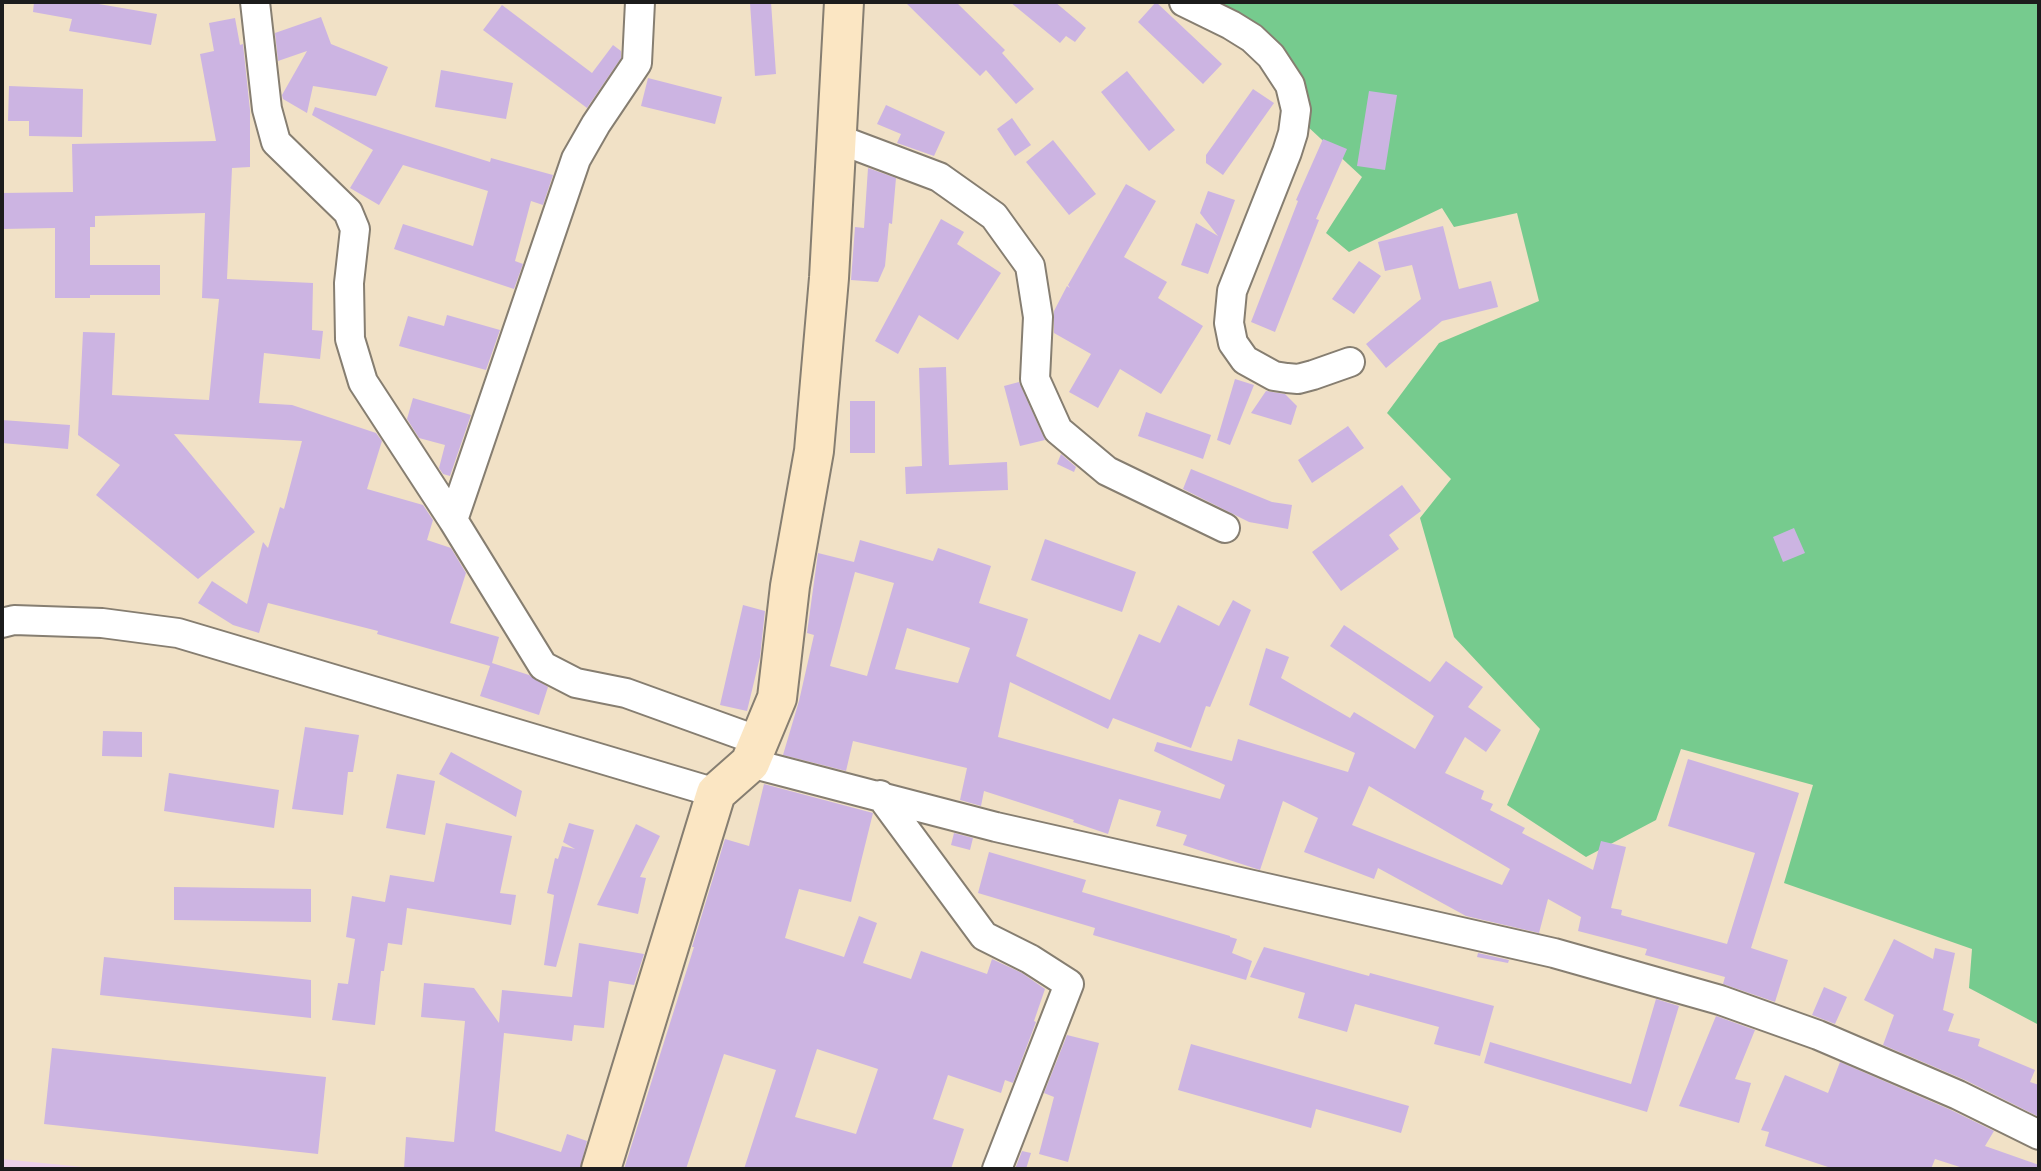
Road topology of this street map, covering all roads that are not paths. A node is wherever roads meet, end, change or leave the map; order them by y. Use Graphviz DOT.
graph roads {
  1 [pos="255,2"];
  2 [pos="640,2"];
  3 [pos="844,2"];
  4 [pos="1184,2"];
  5 [pos="838,139"];
  6 [pos="1350,362"];
  7 [pos="453,520"];
  8 [pos="1225,528"];
  9 [pos="2,623"];
  10 [pos="754,752"];
  11 [pos="716,793"];
  12 [pos="880,795"];
  13 [pos="2039,1135"];
  14 [pos="601,1169"];
  15 [pos="997,1169"];
  1 -- 7 [label="street"];
  2 -- 7 [label="street"];
  3 -- 5 [label="street"];
  4 -- 6 [label="street"];
  5 -- 8 [label="street"];
  5 -- 10 [label="street"];
  7 -- 10 [label="street"];
  9 -- 11 [label="street"];
  10 -- 11 [label="street"];
  10 -- 12 [label="street"];
  11 -- 14 [label="street"];
  12 -- 13 [label="street"];
  12 -- 15 [label="street"];
}
